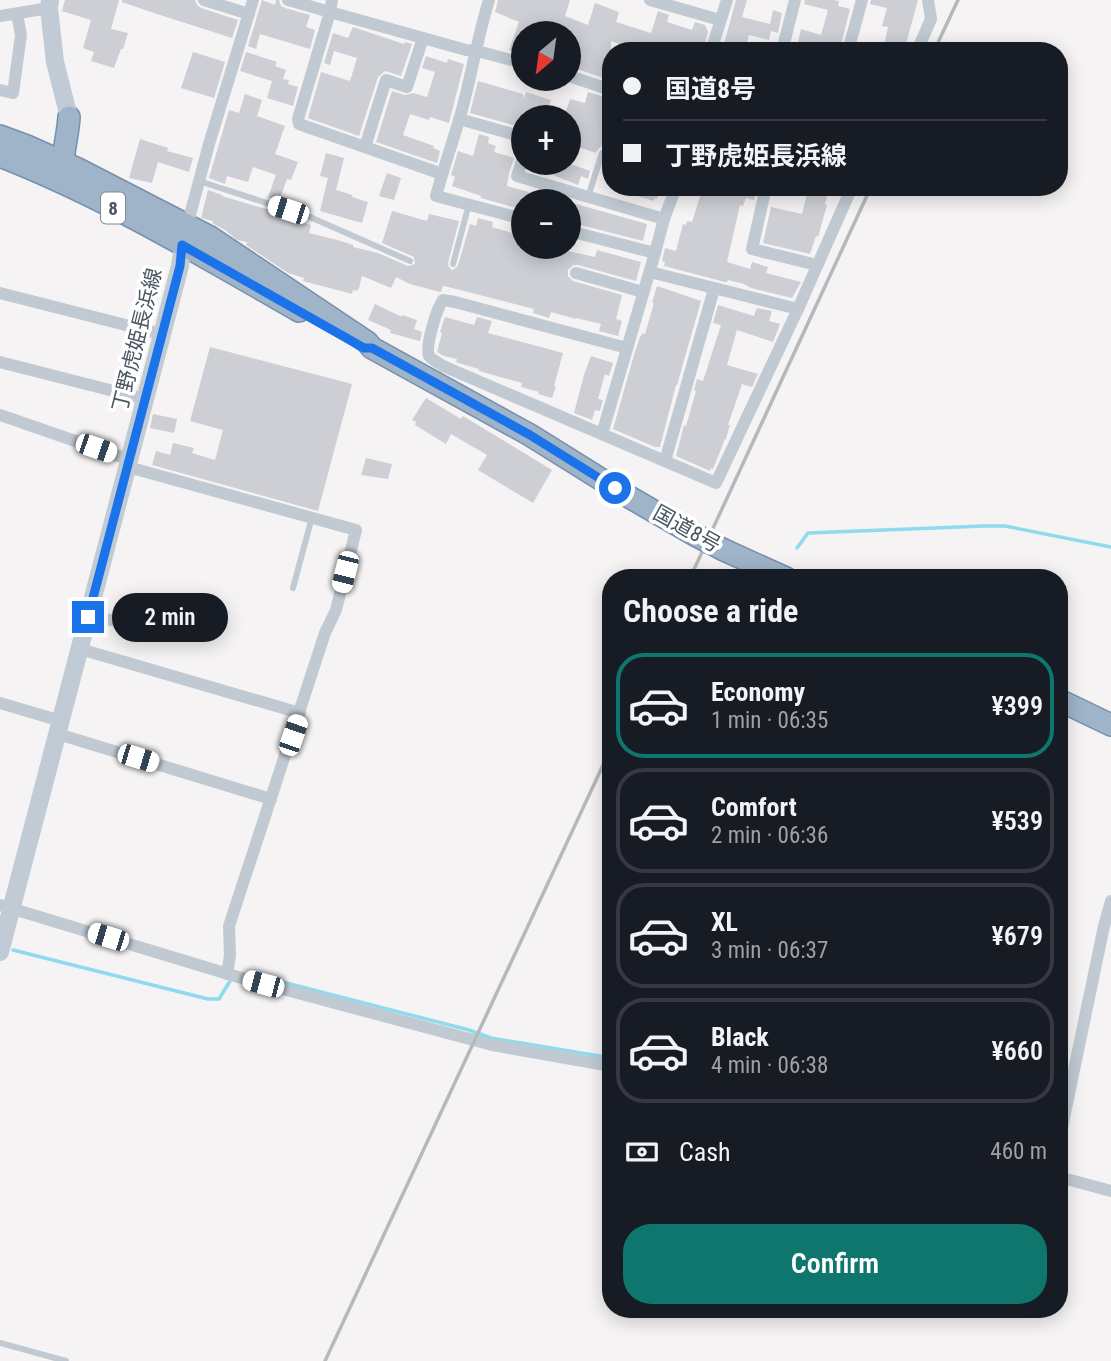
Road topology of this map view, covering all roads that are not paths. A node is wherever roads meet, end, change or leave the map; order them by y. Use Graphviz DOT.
graph roads {
  1 [pos="204,0"];
  2 [pos="253,0"];
  3 [pos="288,0"];
  4 [pos="489,0"];
  5 [pos="650,0"];
  6 [pos="727,0"];
  7 [pos="795,0"];
  8 [pos="862,0"];
  9 [pos="928,0"];
  10 [pos="50,4"];
  11 [pos="331,6"];
  12 [pos="16,14"];
  13 [pos="249,14"];
  14 [pos="0,16"];
  15 [pos="720,20"];
  16 [pos="423,38"];
  17 [pos="713,42"];
  18 [pos="784,42"];
  19 [pos="851,42"];
  20 [pos="921,42"];
  21 [pos="477,51"];
  22 [pos="511,60"];
  23 [pos="581,80"];
  24 [pos="602,87"];
  25 [pos="0,90"];
  26 [pos="69,117"];
  27 [pos="459,119"];
  28 [pos="511,134"];
  29 [pos="0,136"];
  30 [pos="365,147"];
  31 [pos="602,153"];
  32 [pos="16,155"];
  33 [pos="70,162"];
  34 [pos="442,174"];
  35 [pos="517,175"];
  36 [pos="200,181"];
  37 [pos="673,196"];
  38 [pos="764,196"];
  39 [pos="844,196"];
  40 [pos="587,197"];
  41 [pos="469,204"];
  42 [pos="511,216"];
  43 [pos="664,219"];
  44 [pos="146,226"];
  45 [pos="581,234"];
  46 [pos="185,235"];
  47 [pos="655,253"];
  48 [pos="410,261"];
  49 [pos="453,264"];
  50 [pos="817,265"];
  51 [pos="650,272"];
  52 [pos="576,273"];
  53 [pos="714,289"];
  54 [pos="643,292"];
  55 [pos="0,293"];
  56 [pos="798,309"];
  57 [pos="161,334"];
  58 [pos="627,348"];
  59 [pos="0,362"];
  60 [pos="145,400"];
  61 [pos="0,415"];
  62 [pos="602,434"];
  63 [pos="665,461"];
  64 [pos="129,463"];
  65 [pos="312,517"];
  66 [pos="766,569"];
  67 [pos="293,588"];
  68 [pos="88,617"];
  69 [pos="168,626"];
  70 [pos="80,649"];
  71 [pos="0,703"];
  72 [pos="1068,704"];
  73 [pos="300,713"];
  74 [pos="1111,725"];
  75 [pos="59,727"];
  76 [pos="271,799"];
  77 [pos="1111,901"];
  78 [pos="6,906"];
  79 [pos="0,952"];
  80 [pos="227,974"];
  81 [pos="602,1064"];
  82 [pos="1068,1099"];
  83 [pos="1068,1179"];
  84 [pos="1111,1191"];
  85 [pos="0,1343"];
  86 [pos="66,1361"];
  1 -- 13 [label="street"];
  2 -- 13 [label="street"];
  3 -- 11 [label="street"];
  4 -- 21 [label="street"];
  5 -- 15 [label="street"];
  6 -- 15 [label="street"];
  7 -- 18 [label="street"];
  8 -- 19 [label="street"];
  9 -- 20 [label="street"];
  10 -- 12 [label="street"];
  10 -- 26 [label="main road"];
  11 -- 16 [label="street"];
  11 -- 30 [label="street"];
  12 -- 14 [label="street"];
  12 -- 25 [label="street"];
  13 -- 36 [label="street"];
  15 -- 17 [label="street"];
  16 -- 21 [label="street"];
  16 -- 30 [label="street"];
  21 -- 22 [label="street"];
  21 -- 27 [label="street"];
  23 -- 24 [label="street"];
  26 -- 32 [label="highway"];
  26 -- 33 [label="highway"];
  27 -- 28 [label="street"];
  27 -- 34 [label="street"];
  29 -- 32 [label="highway, 国道8号 / 8"];
  30 -- 34 [label="street"];
  31 -- 40 [label="lane"];
  32 -- 33 [label="highway, 国道8号 / 8"];
  32 -- 44 [label="highway, 国道8号 / 8"];
  33 -- 44 [label="highway"];
  33 -- 46 [label="highway, 国道8号 / 8"];
  34 -- 41 [label="street"];
  35 -- 40 [label="street"];
  36 -- 46 [label="street"];
  36 -- 48 [label="lane"];
  37 -- 43 [label="street"];
  38 -- 50 [label="street"];
  39 -- 50 [label="street"];
  40 -- 43 [label="street"];
  41 -- 42 [label="street"];
  41 -- 49 [label="lane"];
  43 -- 47 [label="street"];
  44 -- 46 [label="highway, 国道8号 / 8"];
  45 -- 47 [label="street"];
  46 -- 57 [label="main road, 丁野虎姫長浜線"];
  46 -- 66 [label="highway, 国道8号 / 8, bridge"];
  47 -- 51 [label="street"];
  50 -- 56 [label="street"];
  51 -- 53 [label="street"];
  51 -- 54 [label="street"];
  52 -- 54 [label="street"];
  53 -- 56 [label="street"];
  53 -- 63 [label="street"];
  54 -- 58 [label="street"];
  55 -- 57 [label="street"];
  56 -- 63 [label="street"];
  57 -- 60 [label="main road, 丁野虎姫長浜線"];
  58 -- 62 [label="street"];
  58 -- 62 [label="street"];
  59 -- 60 [label="street"];
  60 -- 64 [label="main road, 丁野虎姫長浜線"];
  61 -- 64 [label="street"];
  62 -- 63 [label="street"];
  64 -- 65 [label="street"];
  64 -- 68 [label="main road, 丁野虎姫長浜線"];
  65 -- 67 [label="lane"];
  65 -- 73 [label="street"];
  68 -- 69 [label="street"];
  68 -- 70 [label="main road, 丁野虎姫長浜線"];
  70 -- 73 [label="street"];
  70 -- 75 [label="main road, 丁野虎姫長浜線"];
  71 -- 75 [label="street"];
  72 -- 74 [label="highway"];
  73 -- 76 [label="street"];
  75 -- 76 [label="street"];
  75 -- 78 [label="main road, 丁野虎姫長浜線"];
  76 -- 80 [label="street"];
  77 -- 82 [label="street"];
  78 -- 79 [label="main road, 丁野虎姫長浜線"];
  78 -- 80 [label="street"];
  80 -- 81 [label="street"];
  83 -- 84 [label="street"];
  85 -- 86 [label="lane"];
}
